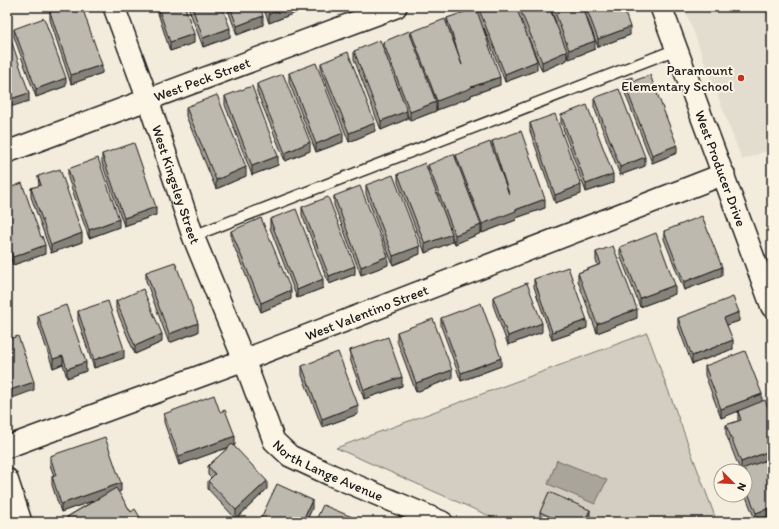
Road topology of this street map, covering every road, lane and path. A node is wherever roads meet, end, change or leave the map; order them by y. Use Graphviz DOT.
graph roads {
  1 [pos="114,7"];
  2 [pos="396,7"];
  3 [pos="661,7"];
  4 [pos="677,49"];
  5 [pos="148,100"];
  6 [pos="7,152"];
  7 [pos="724,174"];
  8 [pos="193,236"];
  9 [pos="772,306"];
  10 [pos="244,360"];
  11 [pos="7,447"];
  12 [pos="7,479"];
  13 [pos="21,522"];
  14 [pos="442,522"];
  1 -- 5 [label="street, West Kingsley Street"];
  2 -- 5 [label="street, West Peck Street"];
  3 -- 4 [label="street, West Producer Drive"];
  4 -- 7 [label="street, West Producer Drive"];
  4 -- 8 [label="lane"];
  5 -- 6 [label="street, West Peck Street"];
  5 -- 8 [label="street, West Kingsley Street"];
  7 -- 9 [label="street, West Producer Drive"];
  7 -- 10 [label="street, West Valentino Street"];
  8 -- 10 [label="street, West Kingsley Street"];
  10 -- 11 [label="street, West Valentino Street"];
  10 -- 14 [label="street, North Lange Avenue"];
  12 -- 13 [label="street"];
}
